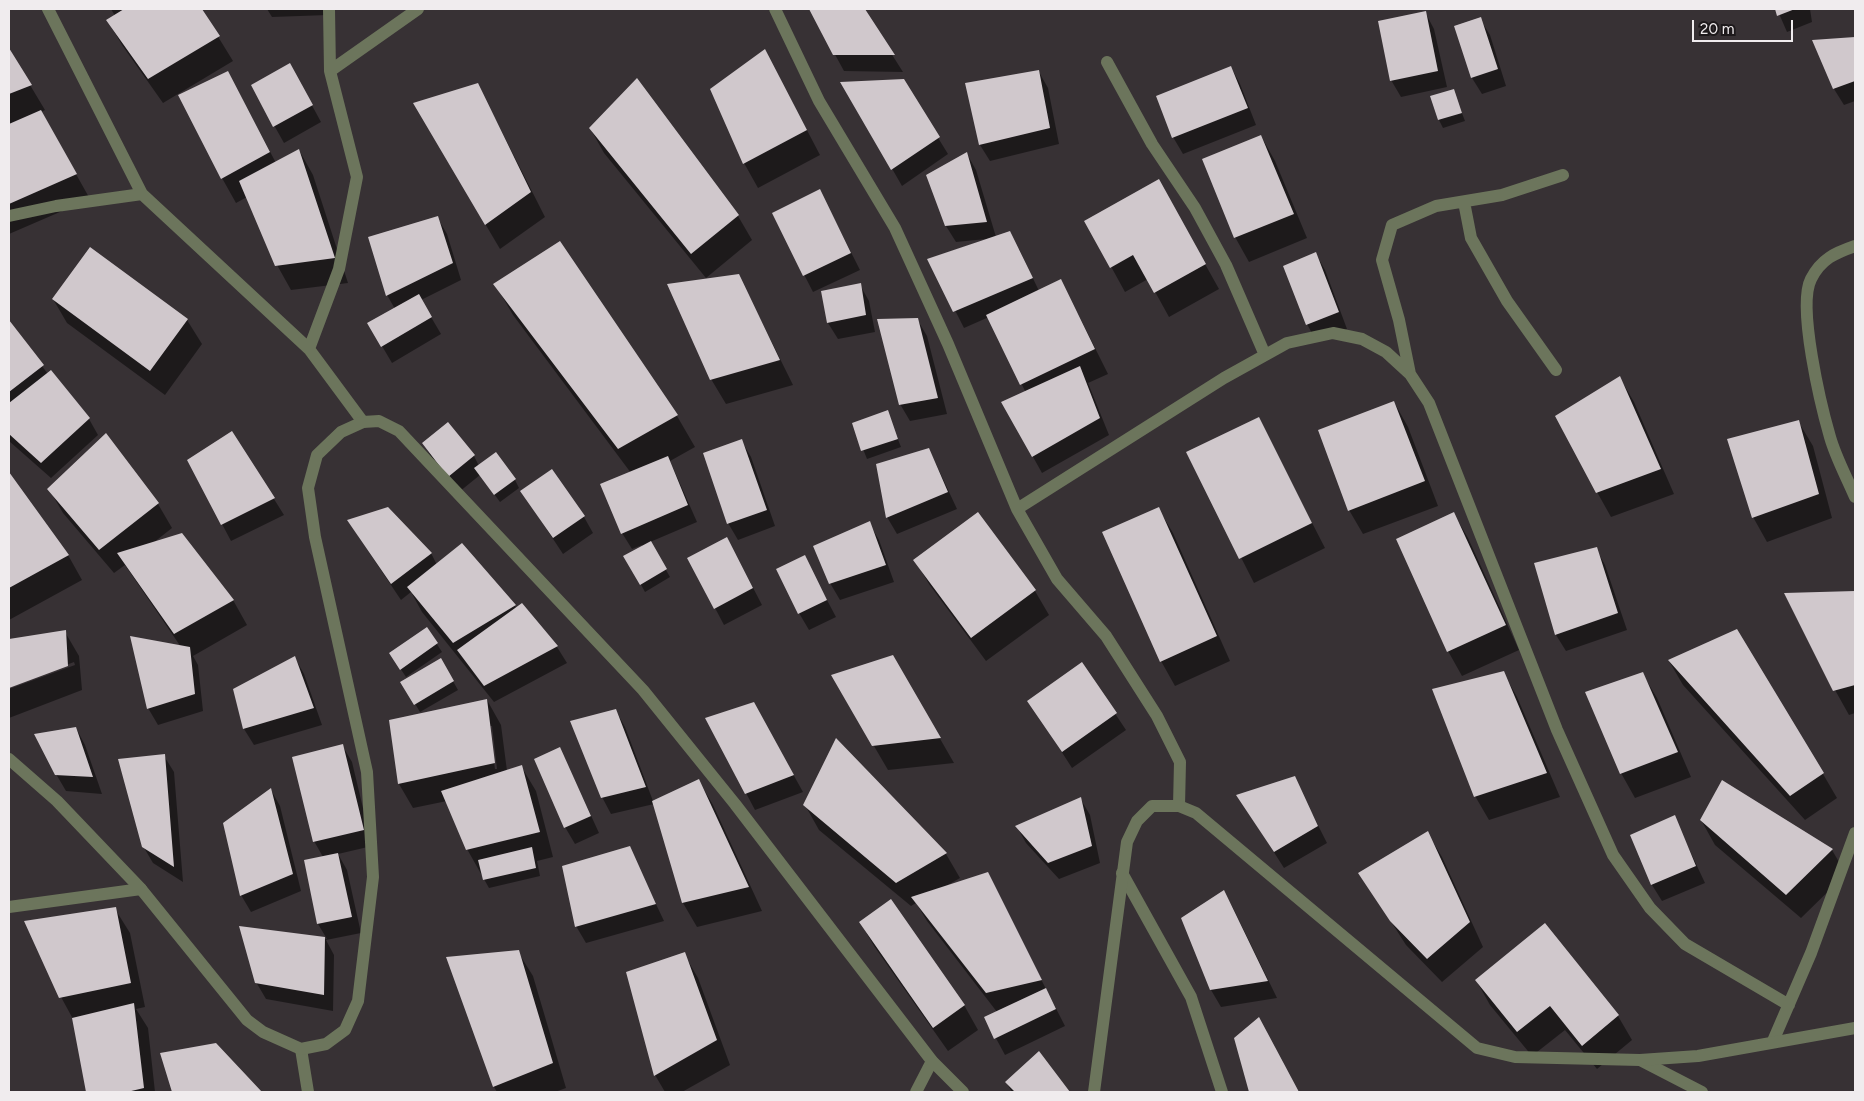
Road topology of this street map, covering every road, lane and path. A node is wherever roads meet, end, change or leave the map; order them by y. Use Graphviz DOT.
graph roads {
  1 [pos="48,9"];
  2 [pos="329,9"];
  3 [pos="418,9"];
  4 [pos="775,9"];
  5 [pos="1107,62"];
  6 [pos="330,71"];
  7 [pos="1563,175"];
  8 [pos="142,194"];
  9 [pos="1464,202"];
  10 [pos="9,216"];
  11 [pos="1855,246"];
  12 [pos="309,349"];
  13 [pos="1265,355"];
  14 [pos="1556,370"];
  15 [pos="1410,374"];
  16 [pos="362,422"];
  17 [pos="1855,497"];
  18 [pos="1017,509"];
  19 [pos="9,759"];
  20 [pos="1180,806"];
  21 [pos="1855,833"];
  22 [pos="1122,873"];
  23 [pos="141,889"];
  24 [pos="9,907"];
  25 [pos="1789,1005"];
  26 [pos="1855,1028"];
  27 [pos="1773,1041"];
  28 [pos="301,1049"];
  29 [pos="1640,1060"];
  30 [pos="932,1061"];
  31 [pos="308,1092"];
  32 [pos="916,1092"];
  33 [pos="963,1092"];
  34 [pos="1094,1092"];
  35 [pos="1222,1092"];
  36 [pos="1702,1092"];
  1 -- 8 [label="street"];
  2 -- 6 [label="street"];
  3 -- 6 [label="street"];
  4 -- 18 [label="street"];
  5 -- 13 [label="street"];
  6 -- 12 [label="street"];
  7 -- 9 [label="street"];
  8 -- 10 [label="street"];
  8 -- 12 [label="street"];
  9 -- 14 [label="street"];
  9 -- 15 [label="street"];
  11 -- 17 [label="street"];
  12 -- 16 [label="street"];
  13 -- 15 [label="street"];
  13 -- 18 [label="street"];
  15 -- 25 [label="street"];
  16 -- 28 [label="street"];
  16 -- 30 [label="street"];
  18 -- 20 [label="street"];
  19 -- 23 [label="street"];
  20 -- 22 [label="street"];
  20 -- 29 [label="street"];
  21 -- 25 [label="street"];
  22 -- 34 [label="street"];
  22 -- 35 [label="street"];
  23 -- 24 [label="street"];
  23 -- 28 [label="street"];
  25 -- 27 [label="street"];
  26 -- 27 [label="street"];
  27 -- 29 [label="street"];
  28 -- 31 [label="street"];
  29 -- 36 [label="street"];
  30 -- 32 [label="street"];
  30 -- 33 [label="street"];
}
